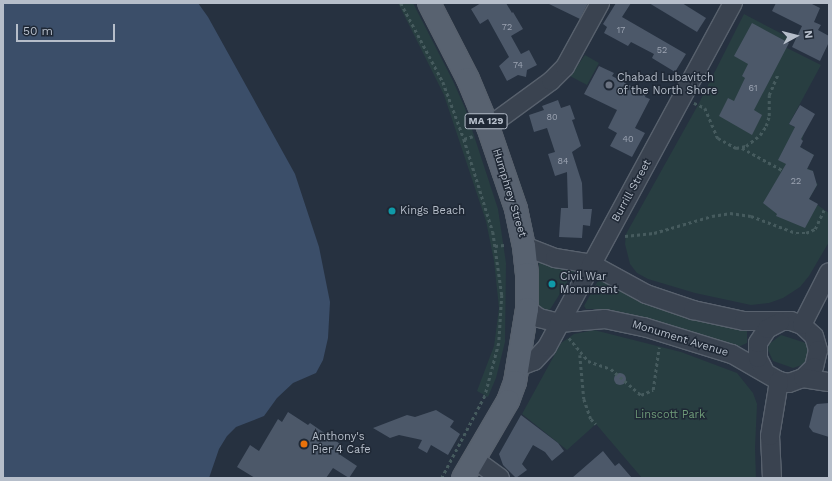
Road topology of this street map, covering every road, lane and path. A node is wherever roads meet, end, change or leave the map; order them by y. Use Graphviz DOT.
graph roads {
  1 [pos="401,3"];
  2 [pos="429,3"];
  3 [pos="600,3"];
  4 [pos="732,3"];
  5 [pos="778,74"];
  6 [pos="683,99"];
  7 [pos="481,132"];
  8 [pos="464,139"];
  9 [pos="741,148"];
  10 [pos="782,170"];
  11 [pos="824,210"];
  12 [pos="625,236"];
  13 [pos="514,245"];
  14 [pos="495,246"];
  15 [pos="591,264"];
  16 [pos="829,272"];
  17 [pos="527,309"];
  18 [pos="780,322"];
  19 [pos="802,325"];
  20 [pos="563,330"];
  21 [pos="665,333"];
  22 [pos="822,342"];
  23 [pos="580,354"];
  24 [pos="518,367"];
  25 [pos="772,377"];
  26 [pos="803,378"];
  27 [pos="829,382"];
  28 [pos="596,424"];
  29 [pos="474,459"];
  30 [pos="442,478"];
  31 [pos="463,478"];
  32 [pos="500,478"];
  33 [pos="772,478"];
  1 -- 8 [label="path"];
  2 -- 7 [label="main road, Humphrey Street / MA 129"];
  3 -- 7 [label="street"];
  4 -- 6 [label="street, Burrill Street"];
  5 -- 9 [label="path"];
  6 -- 9 [label="path"];
  6 -- 15 [label="street, Burrill Street"];
  7 -- 8 [label="path"];
  7 -- 13 [label="main road, Humphrey Street / MA 129"];
  8 -- 14 [label="path"];
  9 -- 10 [label="path"];
  11 -- 12 [label="path"];
  13 -- 14 [label="path"];
  13 -- 15 [label="street"];
  13 -- 17 [label="main road, Humphrey Street / MA 129"];
  14 -- 30 [label="path"];
  15 -- 18 [label="street"];
  15 -- 20 [label="street, Burrill Street"];
  16 -- 19 [label="street"];
  17 -- 20 [label="street, Monument Avenue"];
  17 -- 24 [label="main road, Humphrey Street / MA 129"];
  18 -- 19 [label="street"];
  18 -- 25 [label="street"];
  19 -- 22 [label="street"];
  20 -- 21 [label="street, Monument Avenue"];
  20 -- 23 [label="path"];
  20 -- 24 [label="street, Burrill Street"];
  21 -- 23 [label="path"];
  21 -- 25 [label="street, Monument Avenue"];
  22 -- 26 [label="street"];
  23 -- 28 [label="path"];
  24 -- 29 [label="main road, Humphrey Street / MA 129"];
  25 -- 26 [label="street"];
  25 -- 33 [label="street"];
  26 -- 27 [label="street"];
  29 -- 31 [label="main road, Humphrey Street / MA 129"];
  29 -- 32 [label="street"];
}
